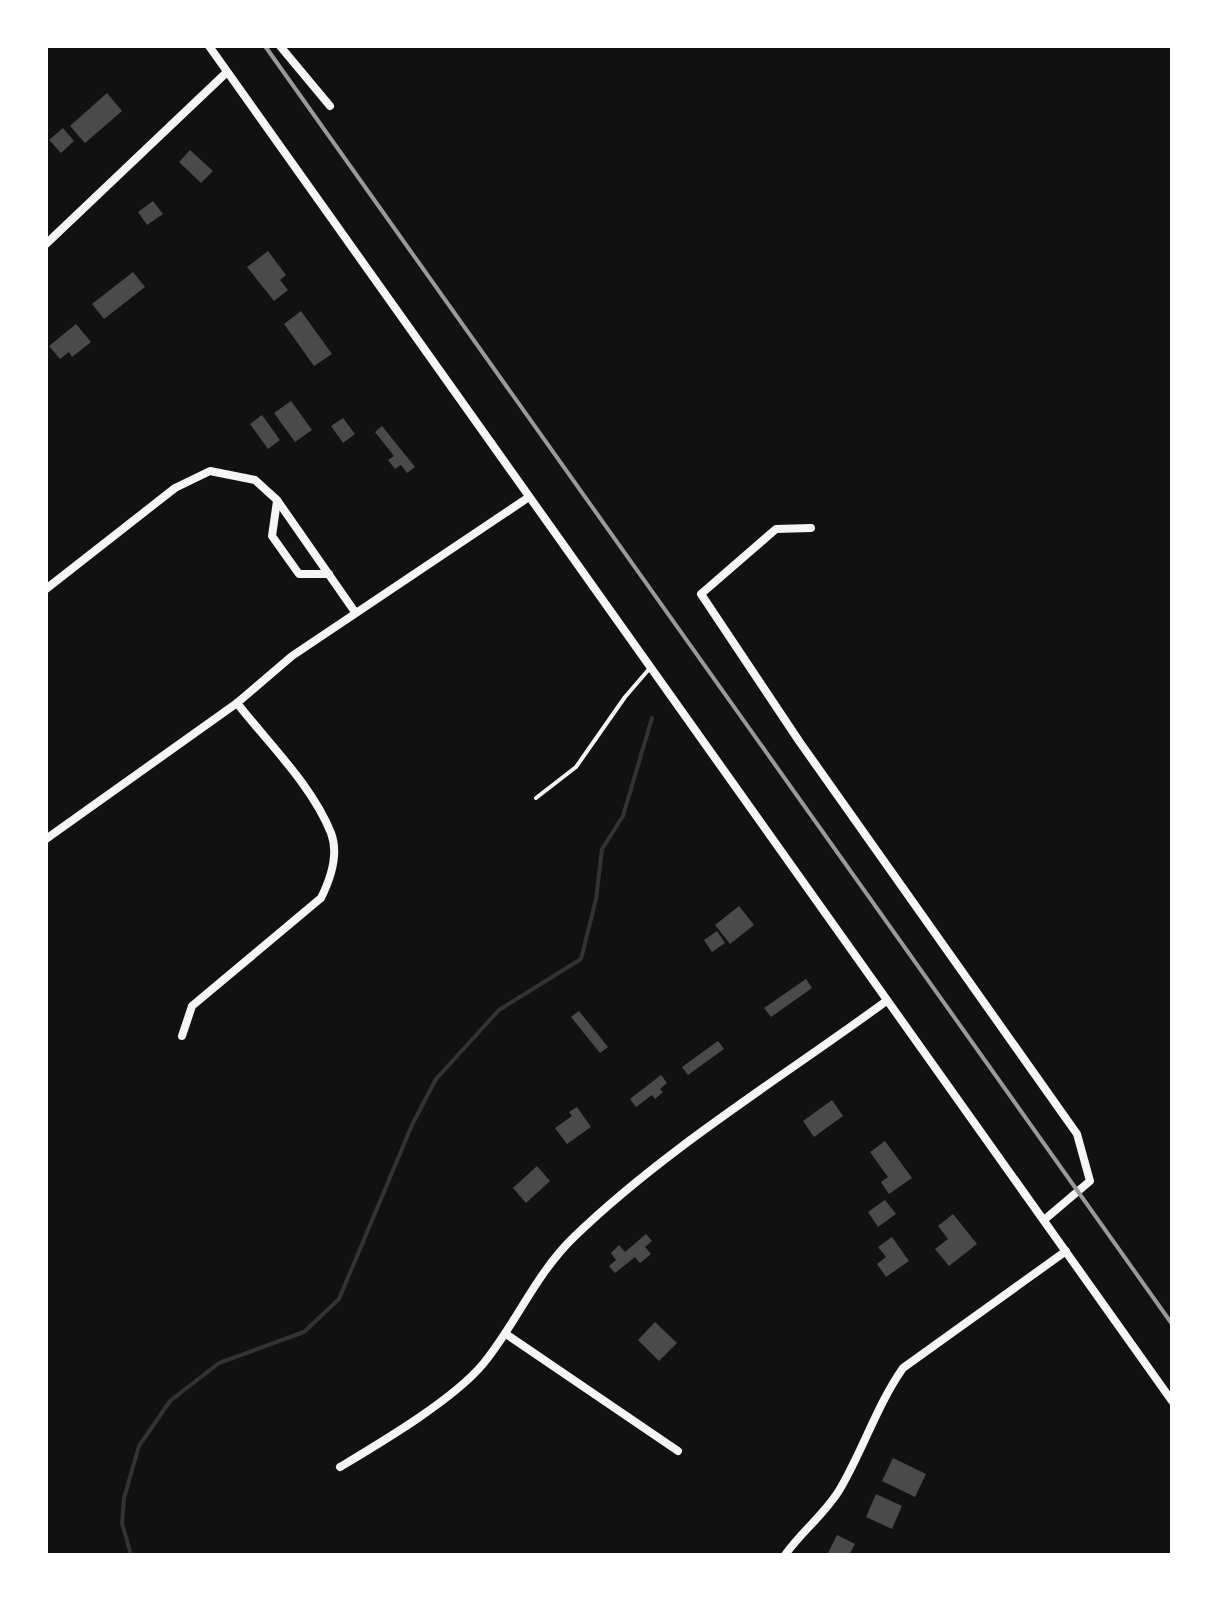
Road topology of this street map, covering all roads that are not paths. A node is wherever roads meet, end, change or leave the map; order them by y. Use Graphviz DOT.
graph roads {
  1 [pos="209,46"];
  2 [pos="280,46"];
  3 [pos="227,72"];
  4 [pos="330,106"];
  5 [pos="46,244"];
  6 [pos="529,497"];
  7 [pos="277,500"];
  8 [pos="811,528"];
  9 [pos="329,574"];
  10 [pos="46,589"];
  11 [pos="355,612"];
  12 [pos="650,668"];
  13 [pos="237,703"];
  14 [pos="536,798"];
  15 [pos="46,839"];
  16 [pos="885,1002"];
  17 [pos="182,1036"];
  18 [pos="1044,1220"];
  19 [pos="1066,1251"];
  20 [pos="506,1334"];
  21 [pos="1172,1401"];
  22 [pos="678,1451"];
  23 [pos="340,1467"];
  24 [pos="785,1555"];
  1 -- 3 [label="street"];
  2 -- 4 [label="street"];
  3 -- 5 [label="street"];
  3 -- 6 [label="street"];
  6 -- 11 [label="street"];
  6 -- 12 [label="street"];
  7 -- 9 [label="street"];
  7 -- 9 [label="street"];
  7 -- 10 [label="street"];
  8 -- 18 [label="street"];
  9 -- 11 [label="street"];
  11 -- 13 [label="street"];
  12 -- 14 [label="lane"];
  12 -- 16 [label="street"];
  13 -- 15 [label="street"];
  13 -- 17 [label="street"];
  16 -- 18 [label="street"];
  16 -- 20 [label="street"];
  18 -- 19 [label="street"];
  19 -- 21 [label="street"];
  19 -- 24 [label="street"];
  20 -- 22 [label="street"];
  20 -- 23 [label="street"];
}
